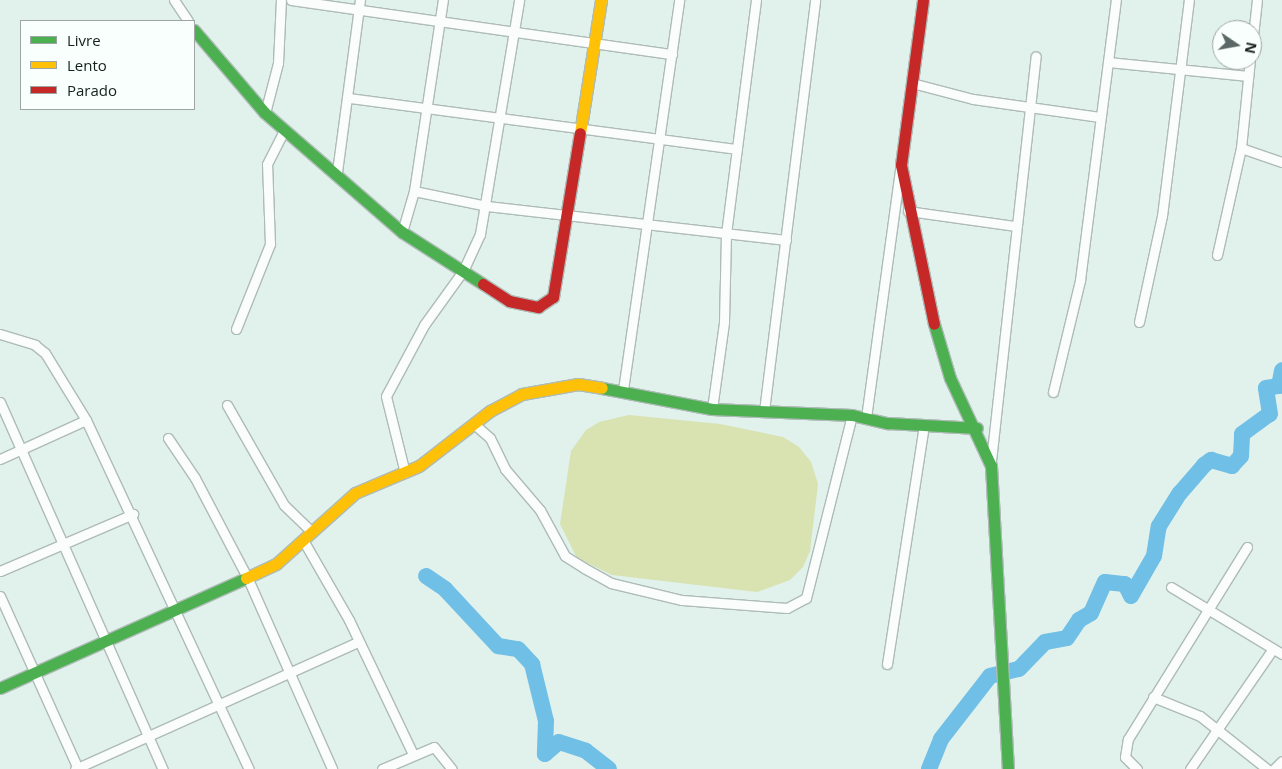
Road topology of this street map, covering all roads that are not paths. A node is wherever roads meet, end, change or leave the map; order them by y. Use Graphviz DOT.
graph roads {
  1 [pos="174,0"];
  2 [pos="281,0"];
  3 [pos="291,0"];
  4 [pos="360,0"];
  5 [pos="443,0"];
  6 [pos="519,0"];
  7 [pos="601,0"];
  8 [pos="678,0"];
  9 [pos="756,0"];
  10 [pos="815,0"];
  11 [pos="923,0"];
  12 [pos="1116,0"];
  13 [pos="1189,0"];
  14 [pos="1257,0"];
  15 [pos="358,12"];
  16 [pos="187,20"];
  17 [pos="1255,20"];
  18 [pos="440,22"];
  19 [pos="195,32"];
  20 [pos="515,34"];
  21 [pos="597,41"];
  22 [pos="672,54"];
  23 [pos="1036,56"];
  24 [pos="1108,62"];
  25 [pos="1249,70"];
  26 [pos="1183,72"];
  27 [pos="1248,76"];
  28 [pos="912,83"];
  29 [pos="349,98"];
  30 [pos="1028,105"];
  31 [pos="427,107"];
  32 [pos="265,112"];
  33 [pos="1100,117"];
  34 [pos="499,119"];
  35 [pos="583,128"];
  36 [pos="284,131"];
  37 [pos="659,139"];
  38 [pos="1241,148"];
  39 [pos="737,149"];
  40 [pos="1282,162"];
  41 [pos="901,165"];
  42 [pos="337,172"];
  43 [pos="414,191"];
  44 [pos="487,206"];
  45 [pos="908,211"];
  46 [pos="570,214"];
  47 [pos="647,223"];
  48 [pos="1015,226"];
  49 [pos="402,232"];
  50 [pos="726,234"];
  51 [pos="786,240"];
  52 [pos="1217,255"];
  53 [pos="463,271"];
  54 [pos="1139,322"];
  55 [pos="236,329"];
  56 [pos="0,334"];
  57 [pos="623,390"];
  58 [pos="1053,392"];
  59 [pos="0,402"];
  60 [pos="227,406"];
  61 [pos="712,408"];
  62 [pos="764,411"];
  63 [pos="852,415"];
  64 [pos="866,418"];
  65 [pos="86,420"];
  66 [pos="474,424"];
  67 [pos="924,426"];
  68 [pos="977,428"];
  69 [pos="168,438"];
  70 [pos="20,449"];
  71 [pos="0,459"];
  72 [pos="991,466"];
  73 [pos="405,473"];
  74 [pos="133,514"];
  75 [pos="306,535"];
  76 [pos="62,546"];
  77 [pos="1248,546"];
  78 [pos="0,570"];
  79 [pos="248,579"];
  80 [pos="1171,587"];
  81 [pos="0,596"];
  82 [pos="176,608"];
  83 [pos="1208,611"];
  84 [pos="105,642"];
  85 [pos="356,642"];
  86 [pos="1272,650"];
  87 [pos="1282,654"];
  88 [pos="887,664"];
  89 [pos="291,671"];
  90 [pos="34,672"];
  91 [pos="0,688"];
  92 [pos="1152,697"];
  93 [pos="219,704"];
  94 [pos="1219,730"];
  95 [pos="149,738"];
  96 [pos="413,754"];
  97 [pos="1282,761"];
  98 [pos="77,769"];
  99 [pos="164,769"];
  100 [pos="249,769"];
  101 [pos="332,769"];
  102 [pos="382,769"];
  103 [pos="452,769"];
  104 [pos="1008,769"];
  105 [pos="1137,769"];
  106 [pos="1190,769"];
  107 [pos="1266,769"];
  108 [pos="1274,769"];
  1 -- 16 [label="street"];
  2 -- 32 [label="street"];
  3 -- 15 [label="street"];
  4 -- 15 [label="street"];
  5 -- 18 [label="street"];
  6 -- 20 [label="street"];
  7 -- 21 [label="street"];
  8 -- 22 [label="street"];
  9 -- 39 [label="street"];
  10 -- 51 [label="street"];
  11 -- 28 [label="street"];
  12 -- 24 [label="street"];
  13 -- 26 [label="street"];
  14 -- 17 [label="street"];
  15 -- 18 [label="street"];
  15 -- 29 [label="street"];
  18 -- 20 [label="street"];
  18 -- 31 [label="street"];
  19 -- 32 [label="street"];
  20 -- 21 [label="street"];
  20 -- 34 [label="street"];
  21 -- 22 [label="street"];
  21 -- 35 [label="street"];
  22 -- 37 [label="street"];
  23 -- 30 [label="street"];
  24 -- 26 [label="street"];
  24 -- 33 [label="street"];
  25 -- 27 [label="street"];
  26 -- 27 [label="street"];
  26 -- 54 [label="street"];
  27 -- 38 [label="street"];
  28 -- 30 [label="street"];
  28 -- 41 [label="street"];
  29 -- 31 [label="street"];
  29 -- 42 [label="street"];
  30 -- 33 [label="street"];
  30 -- 48 [label="street"];
  31 -- 34 [label="street"];
  31 -- 43 [label="street"];
  32 -- 36 [label="street"];
  33 -- 58 [label="street"];
  34 -- 35 [label="street"];
  34 -- 44 [label="street"];
  35 -- 37 [label="street"];
  35 -- 46 [label="street"];
  36 -- 42 [label="street"];
  36 -- 55 [label="street"];
  37 -- 39 [label="street"];
  37 -- 47 [label="street"];
  38 -- 40 [label="street"];
  38 -- 52 [label="street"];
  39 -- 50 [label="street"];
  41 -- 45 [label="street"];
  41 -- 64 [label="street"];
  42 -- 49 [label="street"];
  43 -- 44 [label="street"];
  43 -- 49 [label="street"];
  44 -- 46 [label="street"];
  44 -- 53 [label="street"];
  45 -- 48 [label="street"];
  45 -- 68 [label="street"];
  46 -- 47 [label="street"];
  46 -- 53 [label="street"];
  47 -- 50 [label="street"];
  47 -- 57 [label="street"];
  48 -- 72 [label="street"];
  49 -- 53 [label="street"];
  50 -- 51 [label="street"];
  50 -- 61 [label="street"];
  51 -- 62 [label="street"];
  53 -- 73 [label="street"];
  56 -- 65 [label="street"];
  57 -- 61 [label="street"];
  57 -- 66 [label="street"];
  59 -- 70 [label="street"];
  60 -- 75 [label="street"];
  61 -- 62 [label="street"];
  62 -- 63 [label="street"];
  63 -- 64 [label="street"];
  63 -- 66 [label="street"];
  64 -- 67 [label="street"];
  65 -- 70 [label="street"];
  65 -- 74 [label="street"];
  66 -- 73 [label="street"];
  67 -- 68 [label="street"];
  67 -- 88 [label="street"];
  68 -- 72 [label="street"];
  69 -- 79 [label="street"];
  70 -- 71 [label="street"];
  70 -- 76 [label="street"];
  72 -- 104 [label="street"];
  73 -- 75 [label="street"];
  74 -- 76 [label="street"];
  74 -- 82 [label="street"];
  75 -- 79 [label="street"];
  75 -- 85 [label="street"];
  76 -- 78 [label="street"];
  76 -- 84 [label="street"];
  77 -- 83 [label="street"];
  79 -- 82 [label="street"];
  79 -- 89 [label="street"];
  80 -- 83 [label="street"];
  81 -- 90 [label="street"];
  82 -- 84 [label="street"];
  82 -- 93 [label="street"];
  83 -- 86 [label="street"];
  83 -- 92 [label="street"];
  84 -- 90 [label="street"];
  84 -- 95 [label="street"];
  85 -- 89 [label="street"];
  85 -- 96 [label="street"];
  86 -- 87 [label="street"];
  86 -- 94 [label="street"];
  89 -- 93 [label="street"];
  89 -- 101 [label="street"];
  90 -- 91 [label="street"];
  90 -- 98 [label="street"];
  92 -- 94 [label="street"];
  92 -- 105 [label="street"];
  93 -- 95 [label="street"];
  93 -- 100 [label="street"];
  94 -- 106 [label="street"];
  94 -- 107 [label="street"];
  95 -- 98 [label="street"];
  95 -- 99 [label="street"];
  96 -- 102 [label="street"];
  96 -- 103 [label="street"];
  97 -- 108 [label="street"];
}
